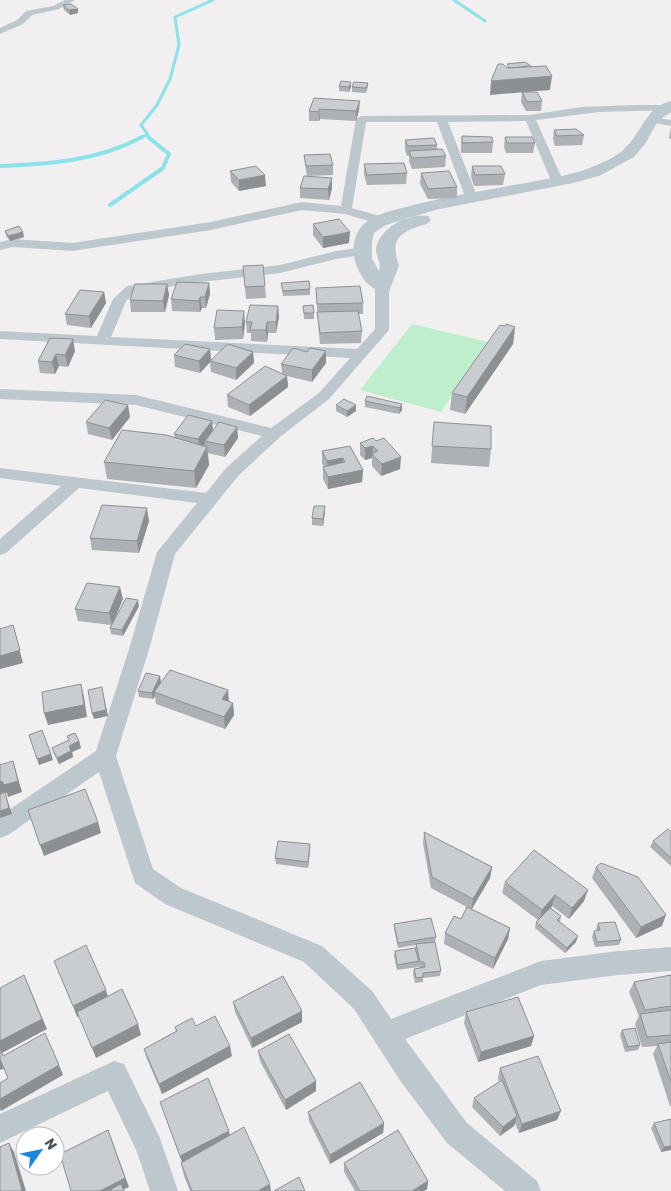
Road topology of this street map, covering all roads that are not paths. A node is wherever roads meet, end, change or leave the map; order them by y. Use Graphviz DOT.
graph roads {
  1 [pos="72,0"];
  2 [pos="0,31"];
  3 [pos="666,115"];
  4 [pos="441,118"];
  5 [pos="530,118"];
  6 [pos="558,182"];
  7 [pos="472,199"];
  8 [pos="346,210"];
  9 [pos="378,220"];
  10 [pos="0,240"];
  11 [pos="13,243"];
  12 [pos="0,246"];
  13 [pos="364,251"];
  14 [pos="382,287"];
  15 [pos="0,335"];
  16 [pos="102,341"];
  17 [pos="361,354"];
  18 [pos="0,394"];
  19 [pos="274,434"];
  20 [pos="0,474"];
  21 [pos="76,482"];
  22 [pos="210,498"];
  23 [pos="0,548"];
  24 [pos="105,756"];
  25 [pos="0,828"];
  26 [pos="671,959"];
  27 [pos="385,1034"];
  28 [pos="0,1129"];
  29 [pos="164,1191"];
  30 [pos="526,1191"];
  1 -- 2 [label="street"];
  3 -- 5 [label="street"];
  3 -- 6 [label="street"];
  3 -- 14 [label="street"];
  4 -- 5 [label="street"];
  4 -- 7 [label="street"];
  4 -- 8 [label="street"];
  5 -- 6 [label="street"];
  6 -- 7 [label="street"];
  7 -- 9 [label="street"];
  8 -- 9 [label="street"];
  8 -- 11 [label="street"];
  9 -- 13 [label="street"];
  10 -- 11 [label="street"];
  11 -- 12 [label="street"];
  13 -- 14 [label="street"];
  13 -- 16 [label="street"];
  14 -- 17 [label="street"];
  15 -- 16 [label="street"];
  16 -- 17 [label="street"];
  17 -- 19 [label="street"];
  18 -- 19 [label="street"];
  19 -- 22 [label="street"];
  20 -- 21 [label="street"];
  21 -- 22 [label="street"];
  21 -- 23 [label="street"];
  22 -- 24 [label="street"];
  24 -- 25 [label="street"];
  24 -- 27 [label="street"];
  26 -- 27 [label="street"];
  27 -- 30 [label="street"];
  28 -- 29 [label="street"];
}
